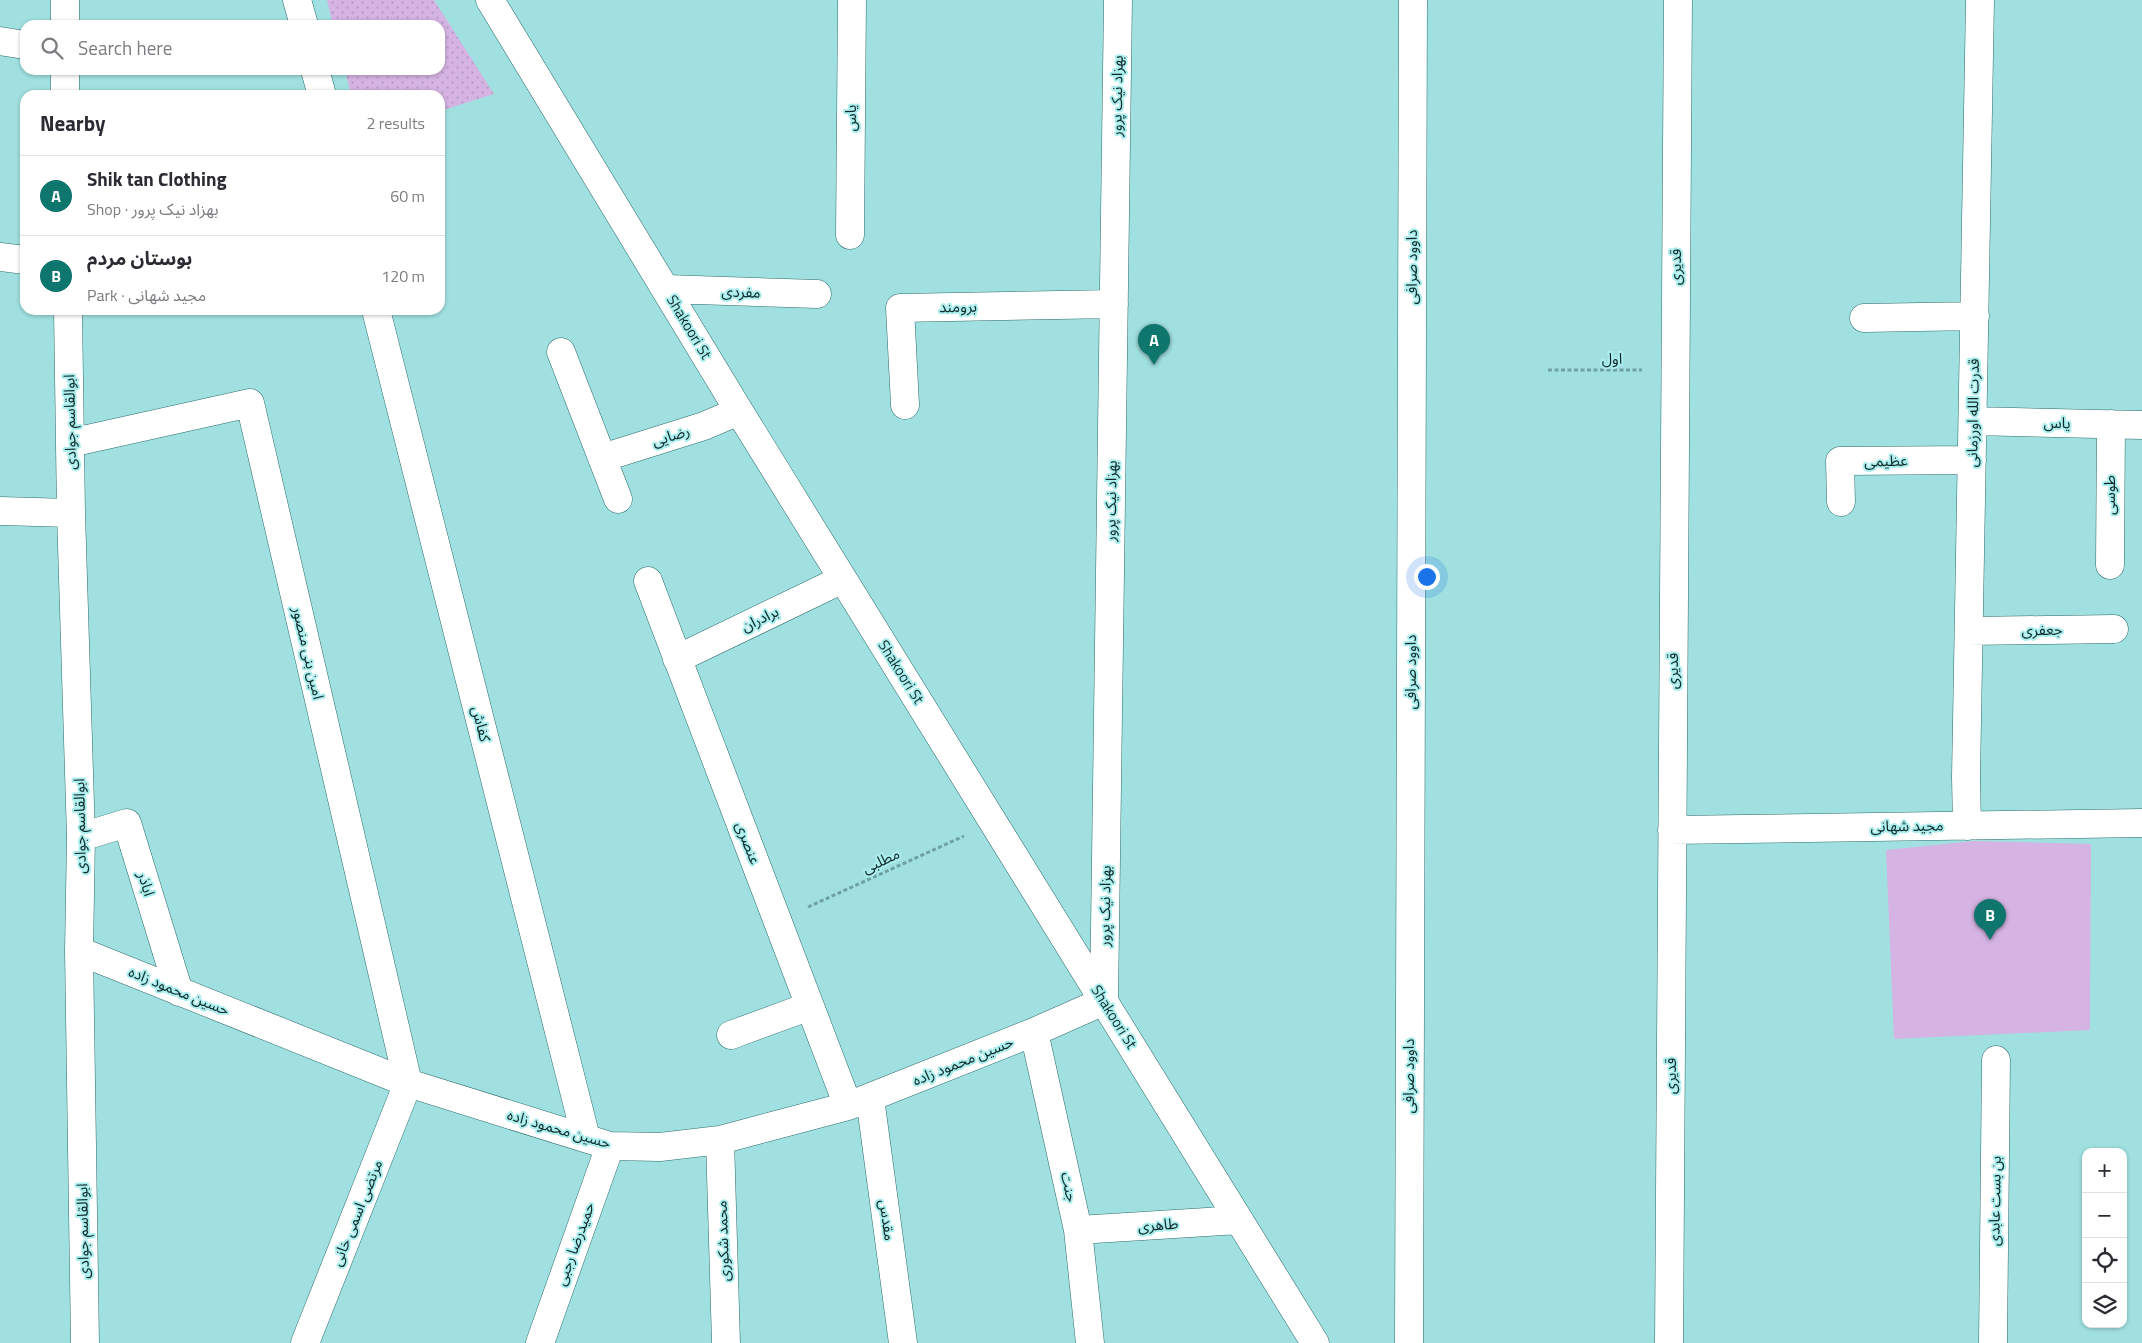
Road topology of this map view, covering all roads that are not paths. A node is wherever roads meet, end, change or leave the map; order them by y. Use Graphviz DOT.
graph roads {
  1 [pos="66,0"];
  2 [pos="298,0"];
  3 [pos="490,0"];
  4 [pos="852,0"];
  5 [pos="1118,0"];
  6 [pos="1413,0"];
  7 [pos="1678,0"];
  8 [pos="1980,0"];
  9 [pos="65,20"];
  10 [pos="303,20"];
  11 [pos="0,41"];
  12 [pos="20,44"];
  13 [pos="65,75"];
  14 [pos="316,75"];
  15 [pos="65,90"];
  16 [pos="321,90"];
  17 [pos="850,235"];
  18 [pos="0,257"];
  19 [pos="20,259"];
  20 [pos="666,290"];
  21 [pos="816,294"];
  22 [pos="1114,304"];
  23 [pos="68,315"];
  24 [pos="377,315"];
  25 [pos="1974,316"];
  26 [pos="1864,318"];
  27 [pos="561,352"];
  28 [pos="905,405"];
  29 [pos="739,411"];
  30 [pos="1973,421"];
  31 [pos="2110,424"];
  32 [pos="2142,425"];
  33 [pos="70,443"];
  34 [pos="602,458"];
  35 [pos="1972,460"];
  36 [pos="618,499"];
  37 [pos="1841,502"];
  38 [pos="0,511"];
  39 [pos="72,513"];
  40 [pos="2110,565"];
  41 [pos="843,580"];
  42 [pos="648,581"];
  43 [pos="2114,629"];
  44 [pos="1969,631"];
  45 [pos="677,659"];
  46 [pos="2142,823"];
  47 [pos="1966,826"];
  48 [pos="1672,830"];
  49 [pos="81,837"];
  50 [pos="79,951"];
  51 [pos="179,992"];
  52 [pos="1104,1001"];
  53 [pos="810,1006"];
  54 [pos="1034,1032"];
  55 [pos="731,1035"];
  56 [pos="1996,1060"];
  57 [pos="408,1083"];
  58 [pos="859,1102"];
  59 [pos="720,1140"];
  60 [pos="598,1142"];
  61 [pos="1239,1220"];
  62 [pos="1078,1230"];
  63 [pos="85,1343"];
  64 [pos="305,1343"];
  65 [pos="540,1343"];
  66 [pos="726,1343"];
  67 [pos="903,1343"];
  68 [pos="1090,1343"];
  69 [pos="1315,1343"];
  70 [pos="1409,1343"];
  71 [pos="1669,1343"];
  72 [pos="1993,1343"];
  1 -- 9 [label="street"];
  2 -- 10 [label="street"];
  3 -- 20 [label="street, Shakoori St"];
  4 -- 17 [label="street, یاس"];
  5 -- 22 [label="street, بهزاد نیک پرور"];
  6 -- 70 [label="street, داوود صرافی"];
  7 -- 48 [label="street, قدیری"];
  8 -- 25 [label="street, قدرت الله اورزمانی"];
  11 -- 12 [label="street"];
  13 -- 15 [label="street"];
  14 -- 16 [label="street"];
  18 -- 19 [label="street"];
  20 -- 21 [label="street, مفردی"];
  20 -- 29 [label="street, Shakoori St"];
  22 -- 28 [label="street, برومند"];
  22 -- 52 [label="street, بهزاد نیک پرور"];
  23 -- 33 [label="street, ابوالقاسم جوادی"];
  24 -- 60 [label="street, کفاش"];
  25 -- 26 [label="street"];
  25 -- 30 [label="street, قدرت الله اورزمانی"];
  27 -- 34 [label="street"];
  29 -- 34 [label="street, رضایی"];
  29 -- 41 [label="street, Shakoori St"];
  30 -- 31 [label="street, یاس"];
  30 -- 35 [label="street, قدرت الله اورزمانی"];
  31 -- 32 [label="street, یاس"];
  31 -- 40 [label="street, طوسی"];
  33 -- 39 [label="street, ابوالقاسم جوادی"];
  33 -- 57 [label="street, امین بنی منصور"];
  34 -- 36 [label="street"];
  35 -- 37 [label="street, عظیمی"];
  35 -- 44 [label="street, قدرت الله اورزمانی"];
  38 -- 39 [label="street"];
  39 -- 49 [label="street, ابوالقاسم جوادی"];
  41 -- 45 [label="street, برادران"];
  41 -- 52 [label="street, Shakoori St"];
  42 -- 45 [label="street, عنصری"];
  43 -- 44 [label="street, جعفری"];
  44 -- 47 [label="street, قدرت الله اورزمانی"];
  45 -- 53 [label="street, عنصری"];
  46 -- 47 [label="street, مجید شهانی"];
  47 -- 48 [label="street, مجید شهانی"];
  48 -- 71 [label="street, قدیری"];
  49 -- 50 [label="street, ابوالقاسم جوادی"];
  49 -- 51 [label="street, اباذر"];
  50 -- 51 [label="street, حسین محمود زاده"];
  50 -- 63 [label="street, ابوالقاسم جوادی"];
  51 -- 57 [label="street, حسین محمود زاده"];
  52 -- 54 [label="street, حسین محمود زاده"];
  52 -- 61 [label="street, Shakoori St"];
  53 -- 55 [label="street"];
  53 -- 58 [label="street, عنصری"];
  54 -- 58 [label="street, حسین محمود زاده"];
  54 -- 62 [label="street, جنت"];
  56 -- 72 [label="street, بن بست عابدی"];
  57 -- 60 [label="street, حسین محمود زاده"];
  57 -- 64 [label="street, مرتضی اسمی خانی"];
  58 -- 59 [label="street, حسین محمود زاده"];
  58 -- 67 [label="street, مقدس"];
  59 -- 60 [label="street, حسین محمود زاده"];
  59 -- 66 [label="street, محمد شکوری"];
  60 -- 65 [label="street, حمیدرضا رجبی"];
  61 -- 62 [label="street, طاهری"];
  61 -- 69 [label="street, Shakoori St"];
  62 -- 68 [label="street, جنت"];
}
